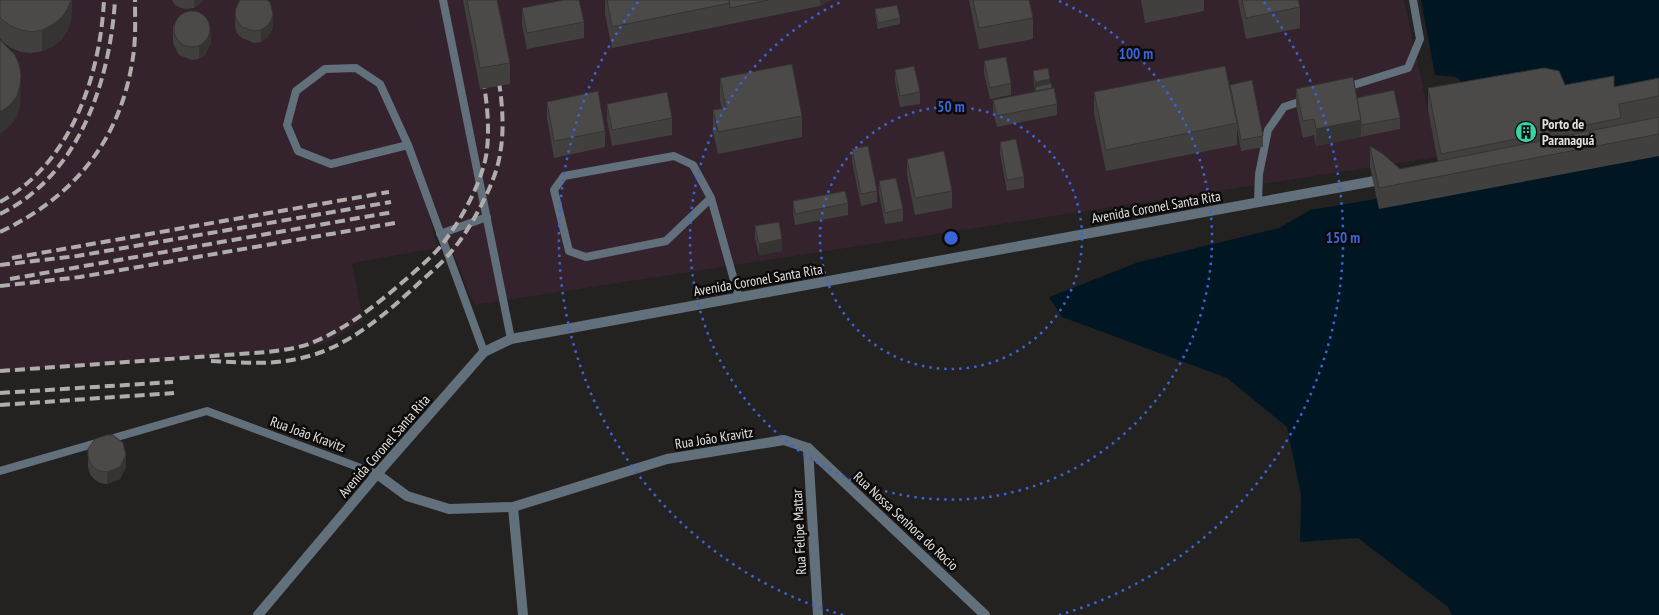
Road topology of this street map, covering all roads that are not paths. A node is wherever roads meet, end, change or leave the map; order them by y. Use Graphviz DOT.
graph roads {
  1 [pos="443,0"];
  2 [pos="1412,0"];
  3 [pos="1341,89"];
  4 [pos="1313,98"];
  5 [pos="408,145"];
  6 [pos="1380,180"];
  7 [pos="711,198"];
  8 [pos="1258,202"];
  9 [pos="486,217"];
  10 [pos="440,234"];
  11 [pos="739,298"];
  12 [pos="511,339"];
  13 [pos="484,352"];
  14 [pos="808,448"];
  15 [pos="0,471"];
  16 [pos="377,474"];
  17 [pos="513,507"];
  18 [pos="258,615"];
  19 [pos="523,615"];
  20 [pos="818,615"];
  21 [pos="985,615"];
  1 -- 9 [label="lane"];
  2 -- 3 [label="lane"];
  4 -- 8 [label="lane"];
  5 -- 5 [label="lane"];
  5 -- 10 [label="lane"];
  6 -- 8 [label="street, Avenida Coronel Santa Rita"];
  7 -- 7 [label="lane"];
  7 -- 11 [label="lane"];
  8 -- 11 [label="street, Avenida Coronel Santa Rita"];
  9 -- 10 [label="lane"];
  9 -- 12 [label="lane"];
  10 -- 13 [label="lane"];
  11 -- 12 [label="street, Avenida Coronel Santa Rita"];
  12 -- 13 [label="street, Avenida Coronel Santa Rita"];
  13 -- 16 [label="street, Avenida Coronel Santa Rita"];
  14 -- 17 [label="street, Rua João Kravitz"];
  14 -- 20 [label="street, Rua Felipe Mattar"];
  14 -- 21 [label="street, Rua Nossa Senhora do Rocio"];
  15 -- 16 [label="lane, Rua João Kravitz"];
  16 -- 17 [label="street, Rua João Kravitz"];
  16 -- 18 [label="street, Avenida Coronel Santa Rita"];
  17 -- 19 [label="street"];
}
